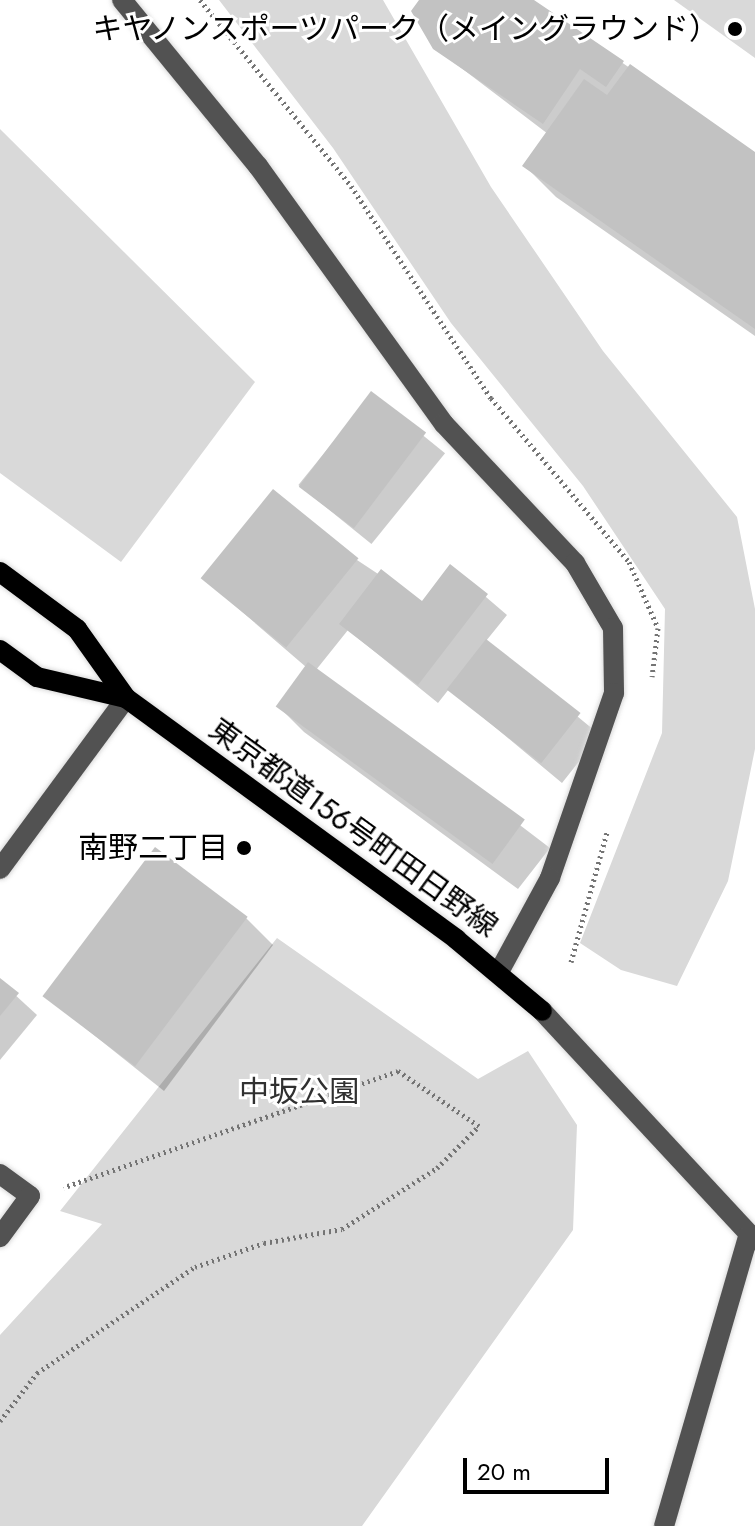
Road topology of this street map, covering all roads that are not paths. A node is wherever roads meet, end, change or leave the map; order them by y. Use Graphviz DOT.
graph roads {
  1 [pos="122,0"];
  2 [pos="0,572"];
  3 [pos="0,650"];
  4 [pos="126,698"];
  5 [pos="0,869"];
  6 [pos="499,972"];
  7 [pos="542,1011"];
  8 [pos="0,1174"];
  9 [pos="0,1237"];
  10 [pos="752,1237"];
  11 [pos="664,1526"];
  1 -- 6 [label="street"];
  2 -- 4 [label="main road, 東京都道156号町田日野線"];
  3 -- 4 [label="main road, 東京都道156号町田日野線"];
  4 -- 5 [label="street"];
  4 -- 6 [label="main road, 東京都道156号町田日野線"];
  6 -- 7 [label="main road, 東京都道156号町田日野線"];
  7 -- 10 [label="street"];
  8 -- 9 [label="street"];
  10 -- 11 [label="street"];
}
